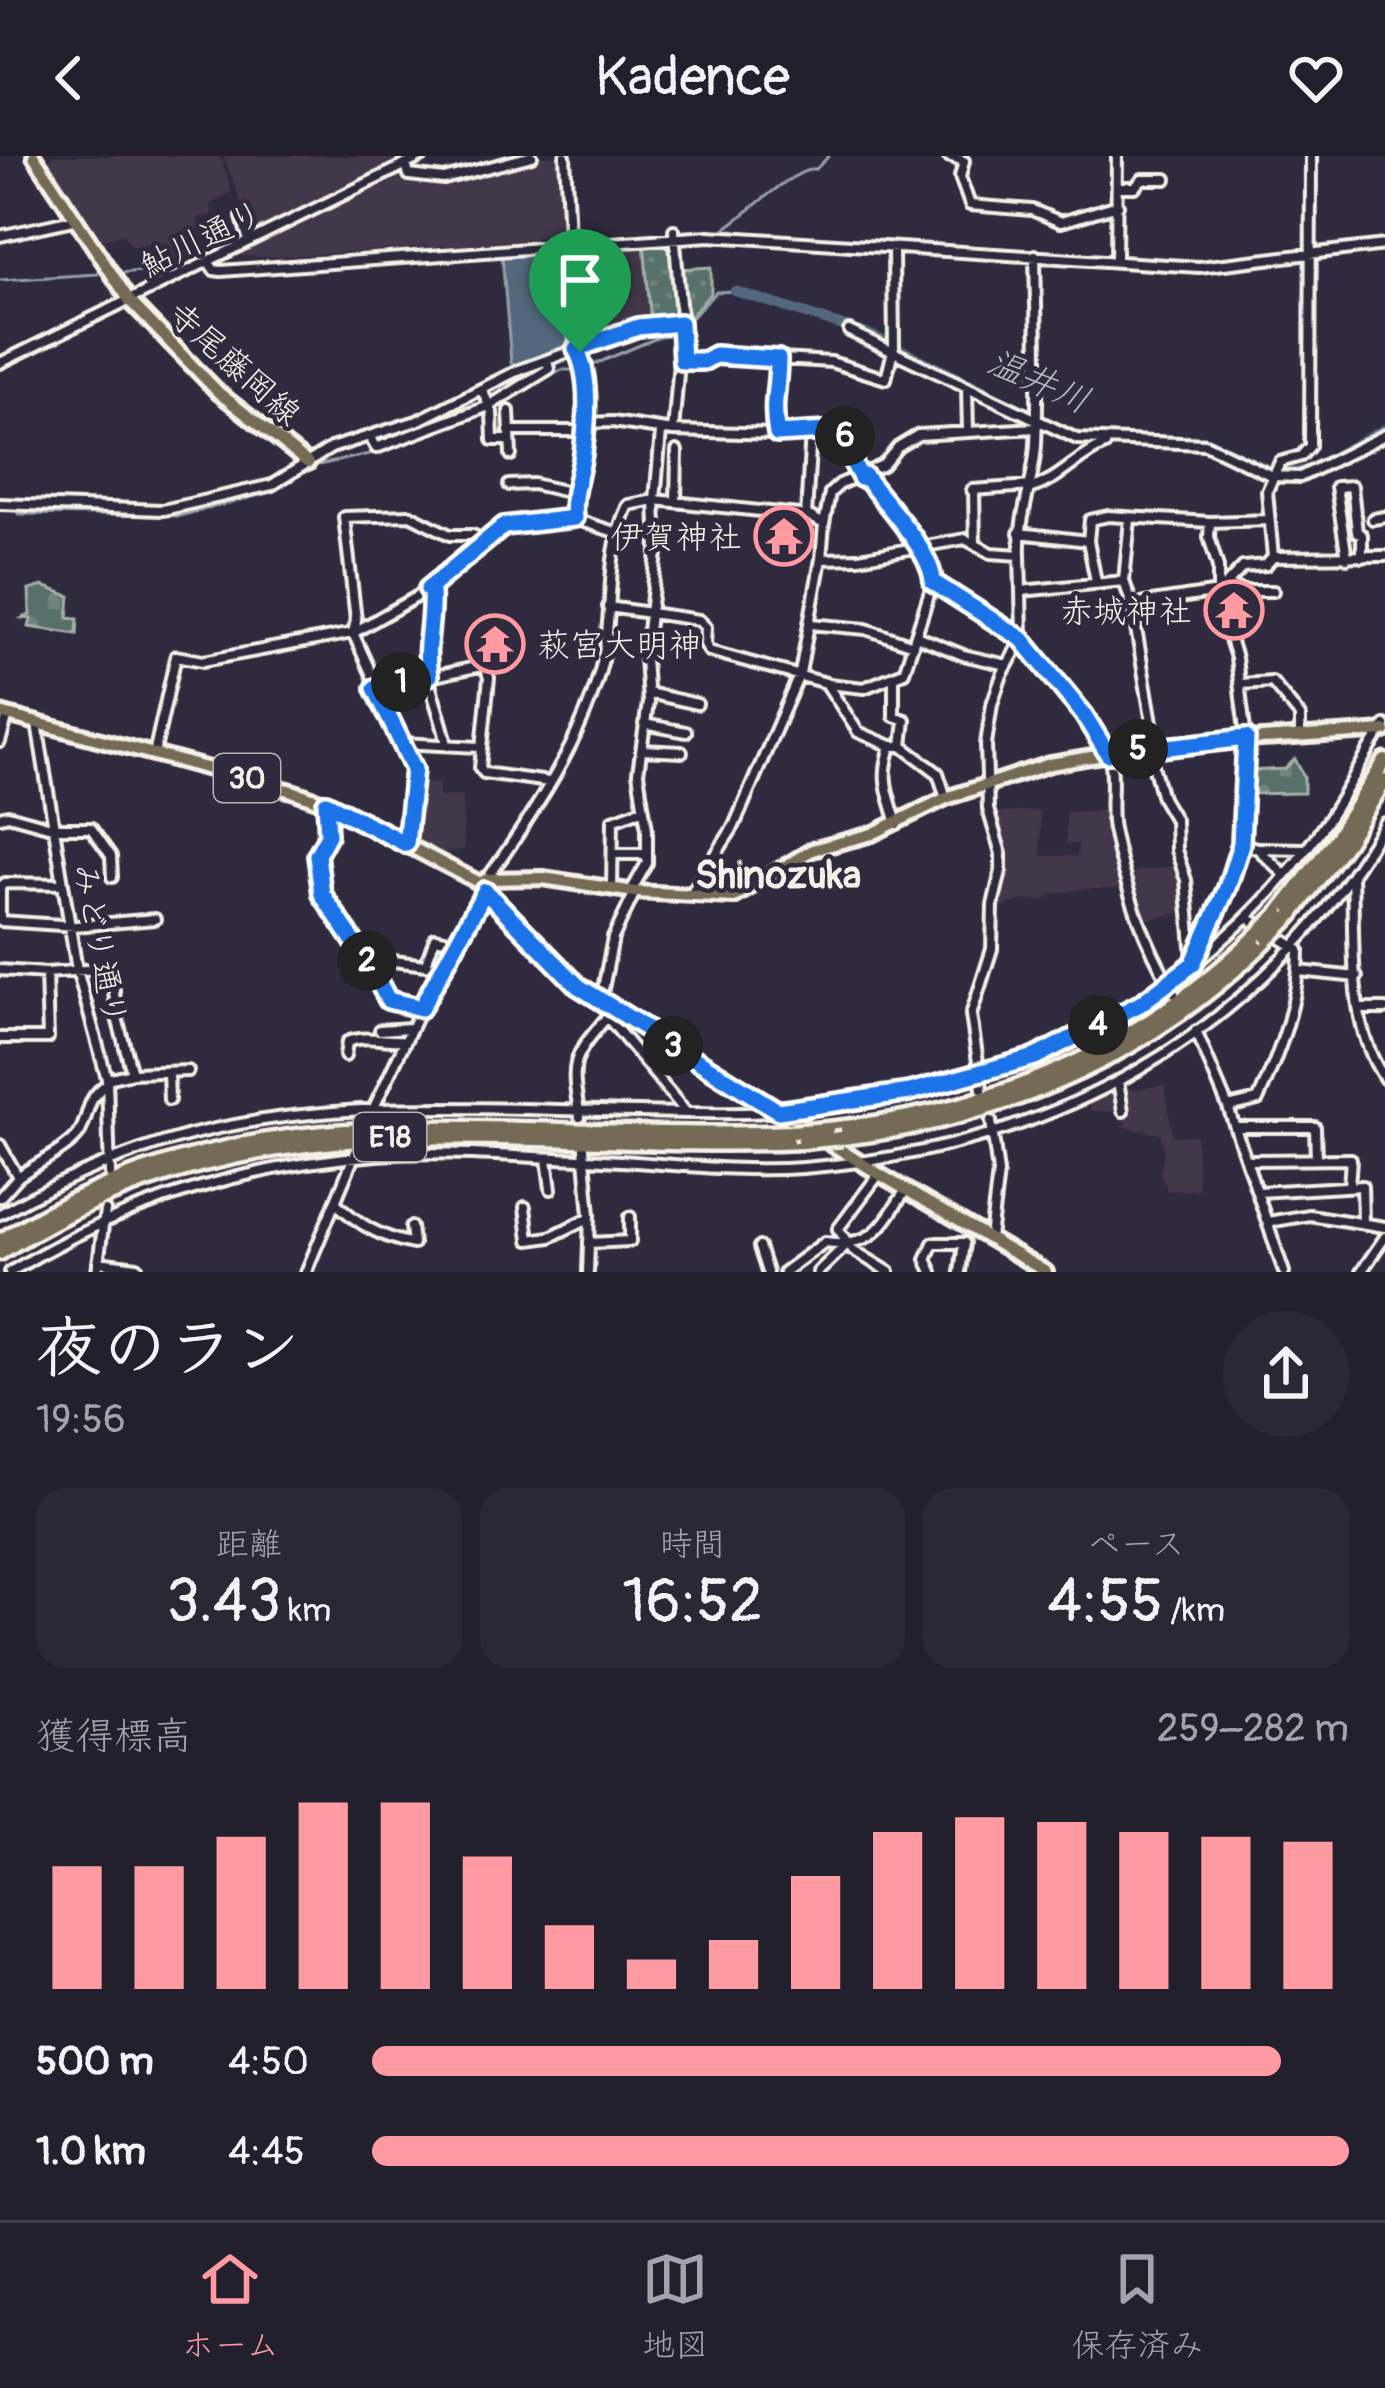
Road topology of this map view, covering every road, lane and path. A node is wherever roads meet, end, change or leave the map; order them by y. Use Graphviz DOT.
graph roads {
  1 [pos="34,156"];
  2 [pos="423,156"];
  3 [pos="532,156"];
  4 [pos="565,156"];
  5 [pos="948,156"];
  6 [pos="1117,156"];
  7 [pos="1311,156"];
  8 [pos="406,164"];
  9 [pos="1166,179"];
  10 [pos="1118,187"];
  11 [pos="1118,205"];
  12 [pos="242,218"];
  13 [pos="73,220"];
  14 [pos="674,234"];
  15 [pos="0,236"];
  16 [pos="249,241"];
  17 [pos="567,242"];
  18 [pos="1385,245"];
  19 [pos="893,248"];
  20 [pos="1310,254"];
  21 [pos="1035,255"];
  22 [pos="1116,260"];
  23 [pos="208,261"];
  24 [pos="129,300"];
  25 [pos="680,323"];
  26 [pos="848,331"];
  27 [pos="576,349"];
  28 [pos="893,351"];
  29 [pos="778,359"];
  30 [pos="547,360"];
  31 [pos="682,361"];
  32 [pos="0,363"];
  33 [pos="967,387"];
  34 [pos="482,390"];
  35 [pos="489,406"];
  36 [pos="509,411"];
  37 [pos="1037,420"];
  38 [pos="584,427"];
  39 [pos="673,431"];
  40 [pos="811,431"];
  41 [pos="662,432"];
  42 [pos="968,432"];
  43 [pos="777,434"];
  44 [pos="1385,435"];
  45 [pos="369,436"];
  46 [pos="509,436"];
  47 [pos="1109,443"];
  48 [pos="677,451"];
  49 [pos="511,455"];
  50 [pos="308,463"];
  51 [pos="1274,472"];
  52 [pos="863,477"];
  53 [pos="509,485"];
  54 [pos="1031,488"];
  55 [pos="807,492"];
  56 [pos="573,493"];
  57 [pos="830,493"];
  58 [pos="655,500"];
  59 [pos="676,502"];
  60 [pos="0,504"];
  61 [pos="806,516"];
  62 [pos="1385,517"];
  63 [pos="574,518"];
  64 [pos="1130,518"];
  65 [pos="1373,519"];
  66 [pos="1269,520"];
  67 [pos="1210,523"];
  68 [pos="824,524"];
  69 [pos="1019,532"];
  70 [pos="618,533"];
  71 [pos="485,540"];
  72 [pos="1088,542"];
  73 [pos="975,544"];
  74 [pos="919,548"];
  75 [pos="1020,555"];
  76 [pos="1363,556"];
  77 [pos="1385,556"];
  78 [pos="1274,557"];
  79 [pos="1346,558"];
  80 [pos="821,559"];
  81 [pos="1096,581"];
  82 [pos="1124,581"];
  83 [pos="933,582"];
  84 [pos="428,589"];
  85 [pos="1222,589"];
  86 [pos="1021,590"];
  87 [pos="1273,591"];
  88 [pos="1132,605"];
  89 [pos="608,607"];
  90 [pos="649,611"];
  91 [pos="810,623"];
  92 [pos="353,633"];
  93 [pos="1022,639"];
  94 [pos="915,640"];
  95 [pos="1007,665"];
  96 [pos="800,673"];
  97 [pos="429,676"];
  98 [pos="894,676"];
  99 [pos="826,683"];
  100 [pos="1241,684"];
  101 [pos="375,688"];
  102 [pos="648,693"];
  103 [pos="698,704"];
  104 [pos="4,714"];
  105 [pos="37,723"];
  106 [pos="644,724"];
  107 [pos="1384,729"];
  108 [pos="686,732"];
  109 [pos="1300,736"];
  110 [pos="1246,738"];
  111 [pos="0,742"];
  112 [pos="401,743"];
  113 [pos="447,745"];
  114 [pos="480,746"];
  115 [pos="891,746"];
  116 [pos="902,746"];
  117 [pos="1152,747"];
  118 [pos="642,750"];
  119 [pos="682,752"];
  120 [pos="154,754"];
  121 [pos="1108,754"];
  122 [pos="1385,760"];
  123 [pos="1385,781"];
  124 [pos="549,782"];
  125 [pos="988,785"];
  126 [pos="946,798"];
  127 [pos="326,803"];
  128 [pos="643,809"];
  129 [pos="0,817"];
  130 [pos="1385,823"];
  131 [pos="897,824"];
  132 [pos="55,828"];
  133 [pos="1361,840"];
  134 [pos="406,844"];
  135 [pos="1241,844"];
  136 [pos="1371,847"];
  137 [pos="1257,848"];
  138 [pos="1305,849"];
  139 [pos="615,854"];
  140 [pos="647,854"];
  141 [pos="1352,873"];
  142 [pos="1286,875"];
  143 [pos="112,877"];
  144 [pos="64,884"];
  145 [pos="484,884"];
  146 [pos="0,888"];
  147 [pos="612,888"];
  148 [pos="633,891"];
  149 [pos="689,896"];
  150 [pos="1285,914"];
  151 [pos="1247,917"];
  152 [pos="154,919"];
  153 [pos="0,921"];
  154 [pos="70,926"];
  155 [pos="1262,938"];
  156 [pos="455,942"];
  157 [pos="1294,946"];
  158 [pos="393,961"];
  159 [pos="426,963"];
  160 [pos="1193,964"];
  161 [pos="443,967"];
  162 [pos="0,970"];
  163 [pos="77,970"];
  164 [pos="1299,971"];
  165 [pos="46,973"];
  166 [pos="1357,977"];
  167 [pos="1168,982"];
  168 [pos="1174,993"];
  169 [pos="600,1000"];
  170 [pos="421,1008"];
  171 [pos="1385,1009"];
  172 [pos="1360,1010"];
  173 [pos="610,1013"];
  174 [pos="411,1029"];
  175 [pos="380,1030"];
  176 [pos="1196,1031"];
  177 [pos="0,1038"];
  178 [pos="406,1040"];
  179 [pos="345,1056"];
  180 [pos="188,1071"];
  181 [pos="132,1072"];
  182 [pos="168,1072"];
  183 [pos="979,1075"];
  184 [pos="1385,1079"];
  185 [pos="107,1081"];
  186 [pos="1118,1082"];
  187 [pos="982,1089"];
  188 [pos="169,1100"];
  189 [pos="1228,1108"];
  190 [pos="778,1111"];
  191 [pos="1123,1111"];
  192 [pos="685,1112"];
  193 [pos="372,1113"];
  194 [pos="580,1113"];
  195 [pos="991,1121"];
  196 [pos="1235,1126"];
  197 [pos="994,1135"];
  198 [pos="797,1137"];
  199 [pos="0,1145"];
  200 [pos="358,1147"];
  201 [pos="584,1148"];
  202 [pos="353,1158"];
  203 [pos="112,1159"];
  204 [pos="586,1159"];
  205 [pos="1316,1159"];
  206 [pos="547,1160"];
  207 [pos="1247,1160"];
  208 [pos="858,1161"];
  209 [pos="110,1174"];
  210 [pos="879,1174"];
  211 [pos="17,1177"];
  212 [pos="1349,1186"];
  213 [pos="551,1189"];
  214 [pos="906,1190"];
  215 [pos="1258,1192"];
  216 [pos="0,1196"];
  217 [pos="335,1202"];
  218 [pos="526,1207"];
  219 [pos="105,1211"];
  220 [pos="0,1214"];
  221 [pos="630,1217"];
  222 [pos="590,1218"];
  223 [pos="1268,1222"];
  224 [pos="1364,1222"];
  225 [pos="103,1224"];
  226 [pos="411,1227"];
  227 [pos="1385,1227"];
  228 [pos="1385,1237"];
  229 [pos="0,1241"];
  230 [pos="990,1241"];
  231 [pos="589,1243"];
  232 [pos="846,1244"];
  233 [pos="759,1247"];
  234 [pos="0,1253"];
  235 [pos="97,1267"];
  236 [pos="137,1267"];
  237 [pos="872,1268"];
  238 [pos="10,1272"];
  239 [pos="306,1272"];
  240 [pos="588,1272"];
  241 [pos="767,1272"];
  242 [pos="784,1272"];
  243 [pos="818,1272"];
  244 [pos="889,1272"];
  245 [pos="932,1272"];
  246 [pos="960,1272"];
  247 [pos="1046,1272"];
  248 [pos="1284,1272"];
  249 [pos="1361,1272"];
  1 -- 13 [label="main road, 寺尾藤岡線"];
  2 -- 8 [label="street, 鮎川通り"];
  3 -- 8 [label="street"];
  4 -- 17 [label="street"];
  5 -- 11 [label="street"];
  6 -- 10 [label="street"];
  7 -- 20 [label="street"];
  8 -- 16 [label="street, 鮎川通り"];
  9 -- 10 [label="street"];
  10 -- 11 [label="street"];
  11 -- 22 [label="street"];
  12 -- 16 [label="street"];
  13 -- 15 [label="street"];
  13 -- 24 [label="main road, 寺尾藤岡線"];
  14 -- 17 [label="street"];
  14 -- 19 [label="street"];
  14 -- 25 [label="street"];
  16 -- 23 [label="street, 鮎川通り"];
  17 -- 23 [label="street"];
  17 -- 27 [label="street"];
  18 -- 20 [label="street"];
  19 -- 21 [label="street"];
  19 -- 28 [label="street"];
  20 -- 22 [label="street"];
  20 -- 51 [label="street"];
  21 -- 22 [label="street"];
  21 -- 37 [label="street"];
  23 -- 24 [label="street, 鮎川通り"];
  24 -- 32 [label="street, 鮎川通り"];
  24 -- 50 [label="main road, 寺尾藤岡線"];
  25 -- 27 [label="street"];
  25 -- 31 [label="street"];
  26 -- 28 [label="street"];
  27 -- 30 [label="street"];
  27 -- 38 [label="street"];
  28 -- 29 [label="street"];
  28 -- 33 [label="street"];
  29 -- 31 [label="street"];
  29 -- 43 [label="street"];
  30 -- 34 [label="street"];
  30 -- 35 [label="street"];
  31 -- 39 [label="street"];
  33 -- 37 [label="street"];
  33 -- 42 [label="street"];
  34 -- 35 [label="street"];
  34 -- 45 [label="street"];
  35 -- 45 [label="street"];
  35 -- 46 [label="street"];
  36 -- 46 [label="street"];
  37 -- 42 [label="street"];
  37 -- 47 [label="street"];
  37 -- 54 [label="street"];
  38 -- 41 [label="street"];
  38 -- 46 [label="street"];
  38 -- 56 [label="street"];
  39 -- 41 [label="street"];
  39 -- 43 [label="street"];
  40 -- 43 [label="street"];
  40 -- 52 [label="street"];
  40 -- 55 [label="street"];
  41 -- 58 [label="street"];
  42 -- 52 [label="street"];
  44 -- 51 [label="street"];
  45 -- 50 [label="street"];
  46 -- 49 [label="street"];
  47 -- 51 [label="street"];
  47 -- 54 [label="street"];
  48 -- 59 [label="street"];
  50 -- 60 [label="street"];
  51 -- 66 [label="street"];
  52 -- 57 [label="street"];
  52 -- 74 [label="street"];
  53 -- 56 [label="street"];
  54 -- 69 [label="street"];
  54 -- 73 [label="street"];
  55 -- 57 [label="street"];
  55 -- 61 [label="street"];
  56 -- 63 [label="street"];
  57 -- 68 [label="street"];
  58 -- 59 [label="street"];
  58 -- 70 [label="street"];
  58 -- 90 [label="street"];
  59 -- 61 [label="street"];
  61 -- 68 [label="street"];
  62 -- 65 [label="street"];
  63 -- 70 [label="street"];
  63 -- 71 [label="street"];
  64 -- 67 [label="street"];
  64 -- 72 [label="street"];
  64 -- 82 [label="street"];
  66 -- 67 [label="street"];
  66 -- 78 [label="street"];
  67 -- 85 [label="street"];
  68 -- 80 [label="street"];
  69 -- 72 [label="street"];
  69 -- 75 [label="street"];
  70 -- 89 [label="street"];
  71 -- 84 [label="street"];
  71 -- 92 [label="street"];
  72 -- 81 [label="street"];
  73 -- 74 [label="street"];
  73 -- 75 [label="street"];
  74 -- 80 [label="street"];
  74 -- 83 [label="street"];
  75 -- 86 [label="street"];
  76 -- 77 [label="street"];
  76 -- 79 [label="street"];
  76 -- 79 [label="street"];
  78 -- 79 [label="street"];
  78 -- 85 [label="street"];
  80 -- 91 [label="street"];
  81 -- 82 [label="street"];
  81 -- 86 [label="street"];
  82 -- 88 [label="street"];
  83 -- 93 [label="street"];
  83 -- 94 [label="street"];
  84 -- 92 [label="street"];
  84 -- 97 [label="street"];
  85 -- 87 [label="street"];
  85 -- 88 [label="street"];
  85 -- 100 [label="street"];
  86 -- 93 [label="street"];
  88 -- 117 [label="street"];
  89 -- 90 [label="street"];
  89 -- 124 [label="street"];
  90 -- 96 [label="street"];
  90 -- 102 [label="street"];
  91 -- 94 [label="street"];
  91 -- 96 [label="street"];
  92 -- 101 [label="street"];
  92 -- 120 [label="street"];
  93 -- 95 [label="street"];
  93 -- 121 [label="street"];
  94 -- 95 [label="street"];
  94 -- 98 [label="street"];
  95 -- 125 [label="street"];
  96 -- 99 [label="street"];
  96 -- 149 [label="street"];
  97 -- 101 [label="street"];
  97 -- 113 [label="street"];
  97 -- 114 [label="street"];
  98 -- 99 [label="street"];
  98 -- 116 [label="street"];
  99 -- 115 [label="street"];
  100 -- 109 [label="street"];
  100 -- 110 [label="street"];
  101 -- 112 [label="street"];
  102 -- 103 [label="street"];
  102 -- 106 [label="street"];
  104 -- 105 [label="main road, 30"];
  104 -- 111 [label="street"];
  105 -- 120 [label="main road, 30"];
  105 -- 132 [label="street, みどり通り"];
  106 -- 108 [label="street"];
  106 -- 118 [label="street"];
  107 -- 109 [label="main road"];
  107 -- 138 [label="street"];
  109 -- 110 [label="main road"];
  110 -- 117 [label="main road"];
  110 -- 135 [label="street"];
  112 -- 113 [label="street"];
  112 -- 134 [label="street"];
  113 -- 114 [label="street"];
  114 -- 124 [label="street"];
  115 -- 116 [label="street"];
  115 -- 131 [label="street"];
  116 -- 126 [label="street"];
  117 -- 121 [label="main road"];
  117 -- 160 [label="street"];
  118 -- 119 [label="street"];
  118 -- 128 [label="street"];
  120 -- 127 [label="main road, 30"];
  121 -- 125 [label="main road"];
  121 -- 167 [label="street"];
  122 -- 150 [label="highway, E18"];
  123 -- 150 [label="highway, E18"];
  124 -- 145 [label="street"];
  125 -- 126 [label="main road"];
  125 -- 183 [label="street"];
  126 -- 131 [label="main road"];
  127 -- 134 [label="main road, 30"];
  127 -- 170 [label="street"];
  128 -- 139 [label="street"];
  128 -- 140 [label="street"];
  129 -- 132 [label="street"];
  130 -- 136 [label="street"];
  131 -- 149 [label="main road"];
  132 -- 143 [label="street"];
  132 -- 144 [label="street, みどり通り"];
  133 -- 136 [label="street"];
  134 -- 145 [label="main road, 30"];
  135 -- 137 [label="street"];
  135 -- 160 [label="street"];
  136 -- 141 [label="street"];
  137 -- 138 [label="street"];
  137 -- 142 [label="street"];
  138 -- 142 [label="street"];
  139 -- 140 [label="street"];
  139 -- 147 [label="street"];
  140 -- 148 [label="street"];
  141 -- 157 [label="street"];
  141 -- 166 [label="street"];
  142 -- 151 [label="street"];
  144 -- 146 [label="street"];
  144 -- 154 [label="street, みどり通り"];
  145 -- 147 [label="main road"];
  145 -- 156 [label="street"];
  145 -- 169 [label="main road, 30"];
  146 -- 153 [label="street"];
  147 -- 148 [label="main road"];
  148 -- 149 [label="main road"];
  148 -- 169 [label="street"];
  150 -- 155 [label="highway, E18, bridge"];
  151 -- 157 [label="street"];
  151 -- 160 [label="street"];
  152 -- 154 [label="street"];
  153 -- 154 [label="street"];
  154 -- 163 [label="street, みどり通り"];
  155 -- 198 [label="highway, E18, bridge"];
  155 -- 198 [label="highway, E18, bridge"];
  156 -- 159 [label="street"];
  156 -- 161 [label="street"];
  157 -- 164 [label="street"];
  157 -- 176 [label="street"];
  158 -- 159 [label="street"];
  159 -- 161 [label="street"];
  160 -- 167 [label="street"];
  161 -- 170 [label="street"];
  162 -- 165 [label="street"];
  163 -- 165 [label="street"];
  163 -- 181 [label="street"];
  163 -- 185 [label="street, みどり通り"];
  164 -- 166 [label="street"];
  164 -- 189 [label="street"];
  165 -- 177 [label="street"];
  166 -- 172 [label="street"];
  167 -- 168 [label="street"];
  167 -- 183 [label="street"];
  169 -- 173 [label="main road, 30"];
  170 -- 174 [label="street"];
  171 -- 172 [label="street"];
  172 -- 184 [label="street"];
  173 -- 190 [label="main road, 30"];
  173 -- 192 [label="street"];
  173 -- 194 [label="street"];
  174 -- 175 [label="street"];
  174 -- 178 [label="street"];
  176 -- 186 [label="street"];
  176 -- 189 [label="street"];
  178 -- 179 [label="street"];
  178 -- 193 [label="street"];
  180 -- 182 [label="street"];
  181 -- 182 [label="street"];
  181 -- 185 [label="street"];
  182 -- 188 [label="street"];
  183 -- 187 [label="street"];
  183 -- 190 [label="street"];
  185 -- 203 [label="street, みどり通り"];
  185 -- 211 [label="street"];
  186 -- 191 [label="street"];
  186 -- 197 [label="street"];
  189 -- 196 [label="street"];
  190 -- 192 [label="street"];
  190 -- 208 [label="main road, 30"];
  192 -- 194 [label="street"];
  193 -- 194 [label="street"];
  193 -- 203 [label="street"];
  195 -- 197 [label="street"];
  196 -- 205 [label="street"];
  196 -- 207 [label="street"];
  197 -- 208 [label="street"];
  197 -- 230 [label="street"];
  198 -- 229 [label="highway, E18"];
  198 -- 234 [label="highway, E18"];
  199 -- 211 [label="street"];
  200 -- 202 [label="street"];
  201 -- 204 [label="street"];
  202 -- 206 [label="street"];
  202 -- 217 [label="street"];
  202 -- 225 [label="street"];
  203 -- 209 [label="street, みどり通り"];
  203 -- 220 [label="street"];
  204 -- 206 [label="street"];
  204 -- 208 [label="street"];
  204 -- 222 [label="street"];
  205 -- 207 [label="street"];
  205 -- 212 [label="street"];
  206 -- 213 [label="street"];
  207 -- 215 [label="street"];
  208 -- 210 [label="main road, 30"];
  210 -- 214 [label="main road, 30"];
  210 -- 232 [label="street"];
  211 -- 216 [label="street"];
  212 -- 215 [label="street"];
  212 -- 224 [label="street"];
  214 -- 230 [label="main road, 30"];
  214 -- 232 [label="street"];
  215 -- 223 [label="street"];
  217 -- 226 [label="street"];
  217 -- 239 [label="street"];
  218 -- 222 [label="street"];
  219 -- 225 [label="street"];
  221 -- 231 [label="street"];
  222 -- 231 [label="street"];
  223 -- 224 [label="street"];
  223 -- 248 [label="street"];
  224 -- 227 [label="street"];
  225 -- 235 [label="street"];
  225 -- 238 [label="street"];
  228 -- 249 [label="street"];
  230 -- 247 [label="main road, 30"];
  231 -- 240 [label="street"];
  232 -- 237 [label="street"];
  232 -- 242 [label="street"];
  232 -- 243 [label="street"];
  233 -- 241 [label="street"];
  235 -- 236 [label="street"];
  237 -- 244 [label="street"];
  245 -- 246 [label="street"];
}
